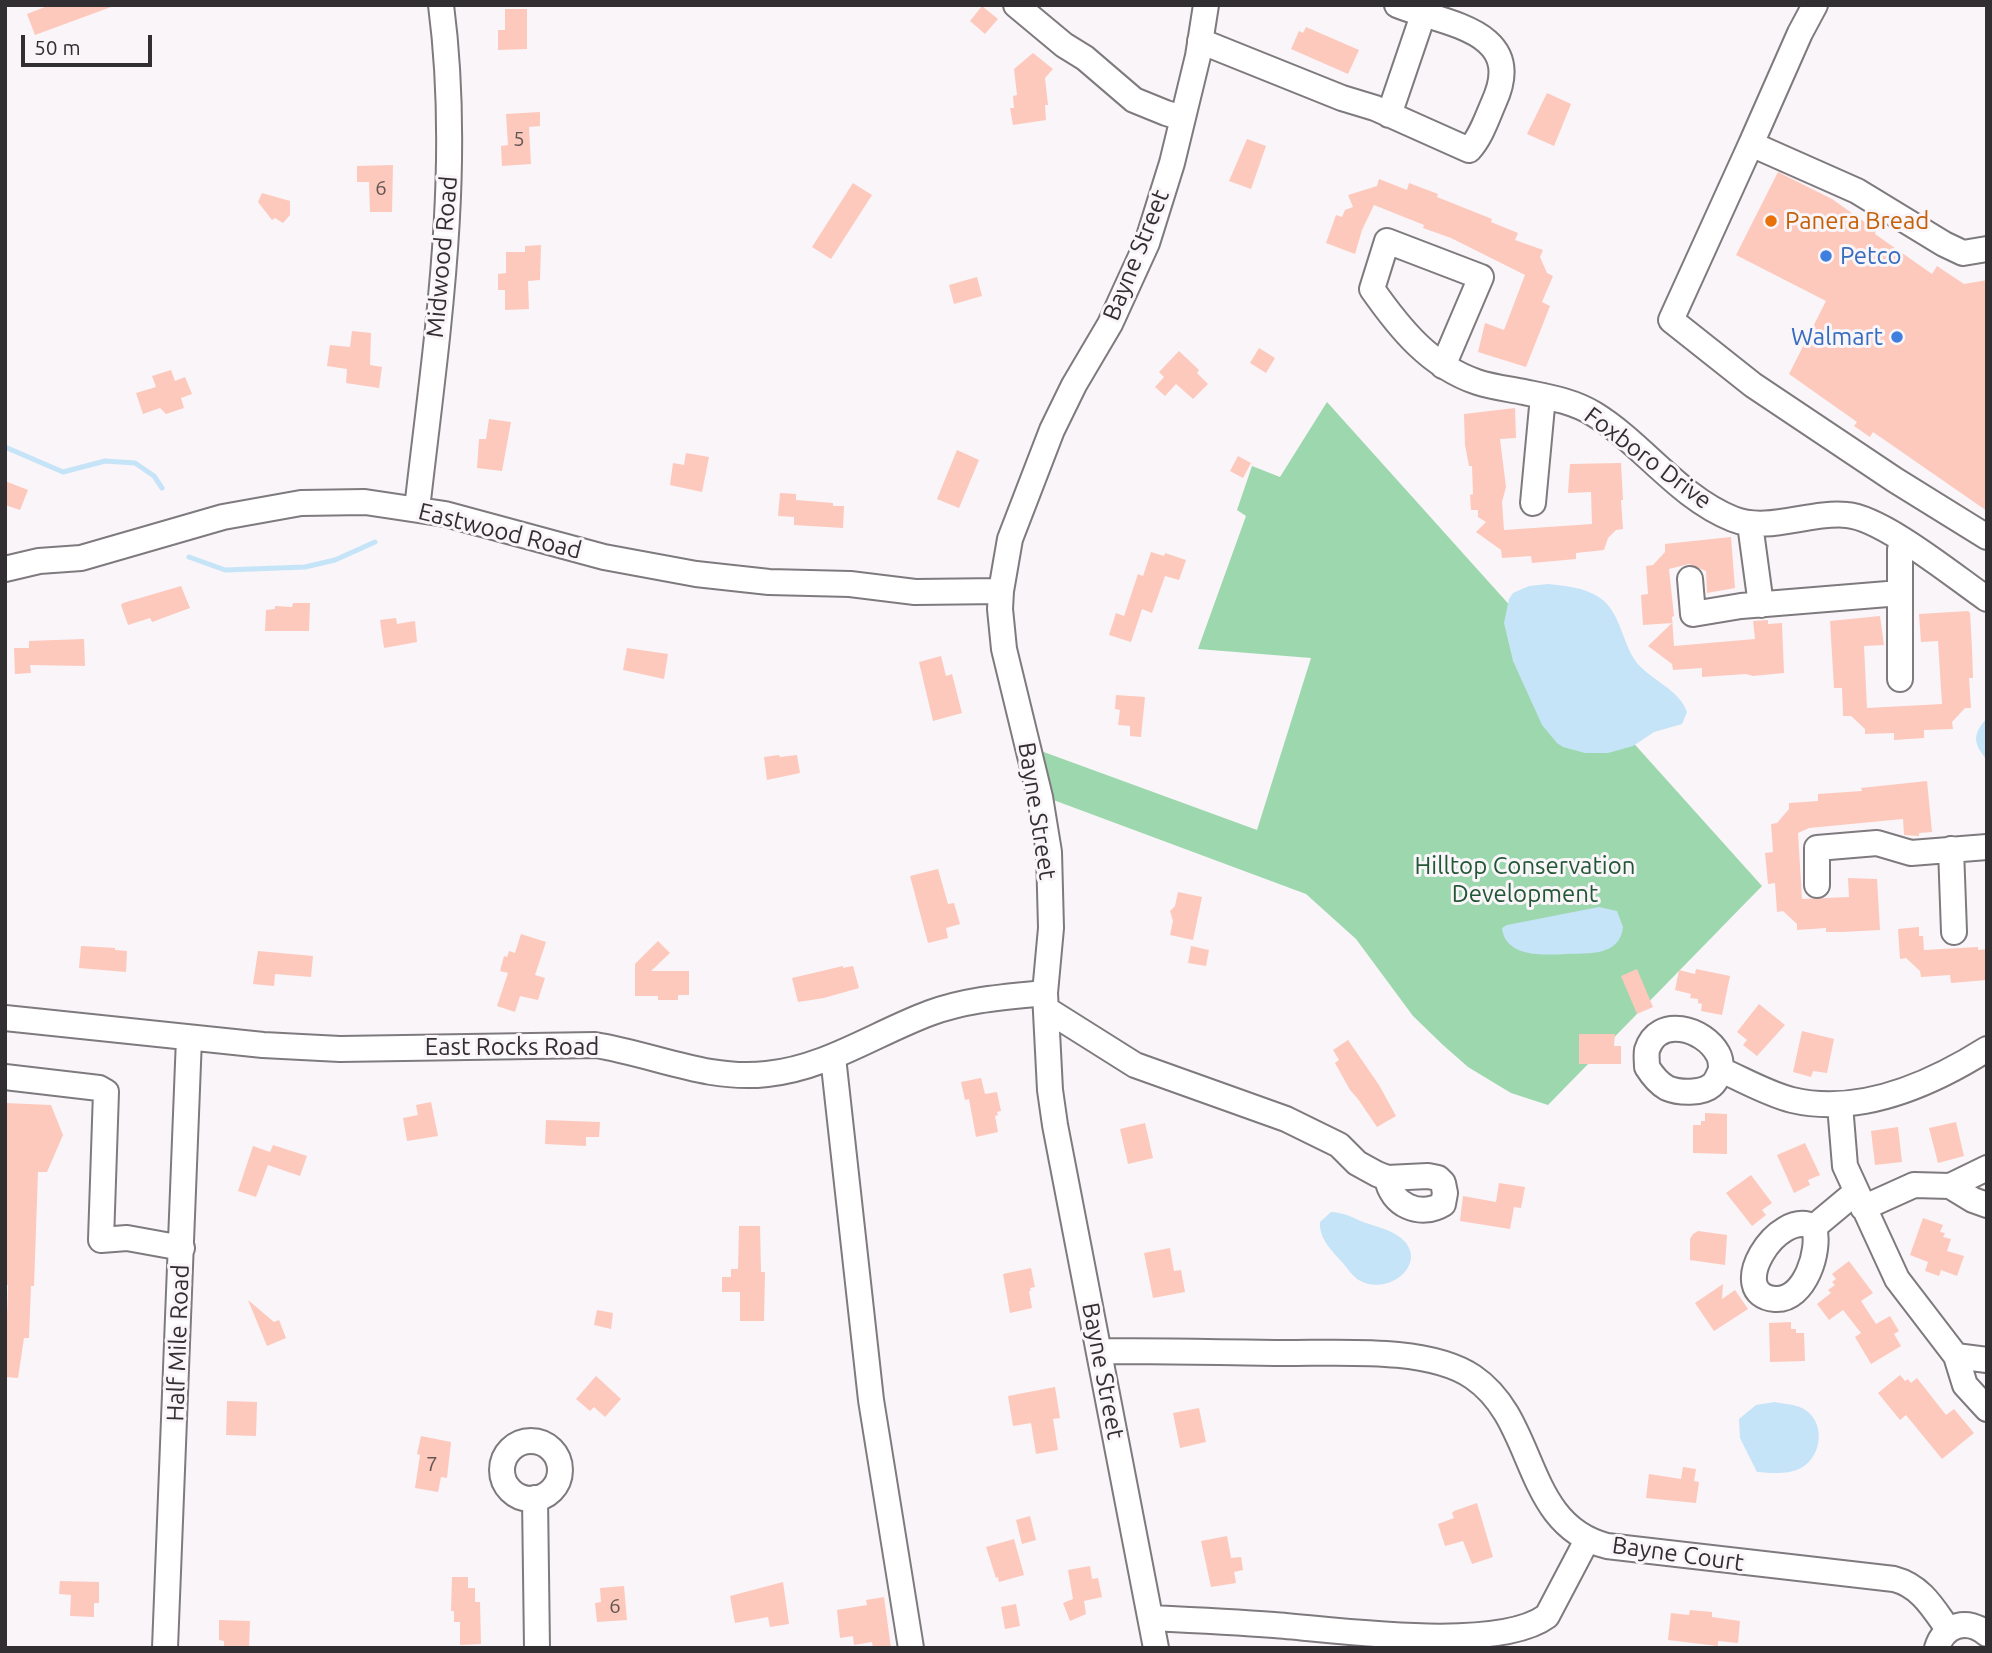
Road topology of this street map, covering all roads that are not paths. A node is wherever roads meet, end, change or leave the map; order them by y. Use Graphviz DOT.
graph roads {
  1 [pos="441,5"];
  2 [pos="1016,5"];
  3 [pos="1206,5"];
  4 [pos="1397,5"];
  5 [pos="1815,5"];
  6 [pos="1423,15"];
  7 [pos="1200,41"];
  8 [pos="1389,115"];
  9 [pos="1182,118"];
  10 [pos="1751,144"];
  11 [pos="1987,248"];
  12 [pos="1443,366"];
  13 [pos="1543,396"];
  14 [pos="1533,503"];
  15 [pos="417,509"];
  16 [pos="1750,524"];
  17 [pos="1987,537"];
  18 [pos="1905,542"];
  19 [pos="5,569"];
  20 [pos="1690,579"];
  21 [pos="1001,591"];
  22 [pos="1900,593"];
  23 [pos="1987,599"];
  24 [pos="1761,605"];
  25 [pos="1900,679"];
  26 [pos="1987,847"];
  27 [pos="1951,849"];
  28 [pos="1817,885"];
  29 [pos="1954,932"];
  30 [pos="1045,1001"];
  31 [pos="5,1018"];
  32 [pos="189,1038"];
  33 [pos="1987,1049"];
  34 [pos="833,1056"];
  35 [pos="1721,1070"];
  36 [pos="5,1077"];
  37 [pos="1840,1105"];
  38 [pos="1987,1168"];
  39 [pos="1387,1178"];
  40 [pos="1950,1186"];
  41 [pos="1860,1200"];
  42 [pos="1987,1205"];
  43 [pos="1814,1227"];
  44 [pos="182,1248"];
  45 [pos="1099,1351"];
  46 [pos="1956,1356"];
  47 [pos="1987,1360"];
  48 [pos="1987,1409"];
  49 [pos="534,1499"];
  50 [pos="1587,1539"];
  51 [pos="1151,1618"];
  52 [pos="1987,1634"];
  53 [pos="1942,1639"];
  54 [pos="165,1648"];
  55 [pos="537,1648"];
  56 [pos="911,1648"];
  57 [pos="1156,1648"];
  1 -- 15 [label="street, Midwood Road"];
  2 -- 9 [label="street"];
  3 -- 7 [label="street, Bayne Street"];
  4 -- 6 [label="street"];
  5 -- 10 [label="street"];
  6 -- 8 [label="street"];
  6 -- 8 [label="street"];
  7 -- 8 [label="street"];
  7 -- 9 [label="street, Bayne Street"];
  9 -- 21 [label="street, Bayne Street"];
  10 -- 11 [label="street"];
  10 -- 17 [label="street"];
  12 -- 12 [label="street, Foxboro Drive"];
  12 -- 13 [label="street, Foxboro Drive"];
  13 -- 14 [label="street"];
  13 -- 16 [label="street, Foxboro Drive"];
  15 -- 19 [label="street, Eastwood Road"];
  15 -- 21 [label="street, Eastwood Road"];
  16 -- 18 [label="street, Foxboro Drive"];
  16 -- 24 [label="street"];
  18 -- 22 [label="street"];
  18 -- 23 [label="street, Foxboro Drive"];
  20 -- 24 [label="street"];
  21 -- 30 [label="street, Bayne Street"];
  22 -- 24 [label="street"];
  22 -- 25 [label="street"];
  26 -- 27 [label="street"];
  27 -- 28 [label="street"];
  27 -- 29 [label="street"];
  30 -- 34 [label="street, East Rocks Road"];
  30 -- 39 [label="street"];
  30 -- 45 [label="street, Bayne Street"];
  31 -- 32 [label="street, East Rocks Road"];
  32 -- 34 [label="street, East Rocks Road"];
  32 -- 44 [label="street, Half Mile Road"];
  33 -- 37 [label="street"];
  34 -- 56 [label="street"];
  35 -- 37 [label="street"];
  36 -- 44 [label="street"];
  37 -- 41 [label="street"];
  38 -- 40 [label="street"];
  40 -- 41 [label="street"];
  40 -- 42 [label="street"];
  41 -- 43 [label="street"];
  41 -- 46 [label="street"];
  44 -- 54 [label="street, Half Mile Road"];
  45 -- 50 [label="street, Bayne Court"];
  45 -- 51 [label="street, Bayne Street"];
  46 -- 47 [label="street"];
  46 -- 48 [label="street"];
  49 -- 55 [label="street"];
  50 -- 51 [label="street"];
  50 -- 53 [label="street, Bayne Court"];
  51 -- 57 [label="street, Bayne Street"];
  52 -- 53 [label="street, Bayne Court"];
}
